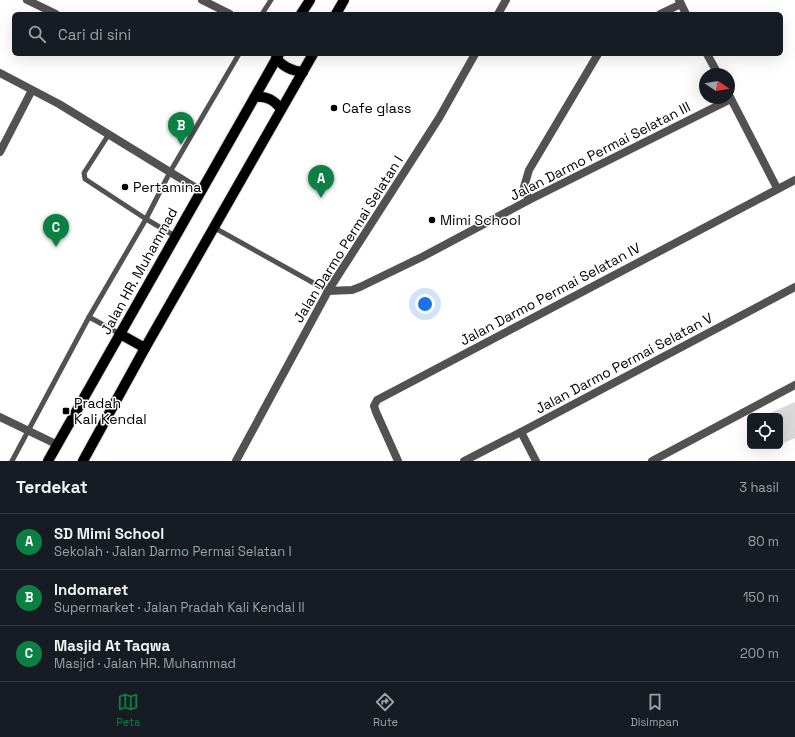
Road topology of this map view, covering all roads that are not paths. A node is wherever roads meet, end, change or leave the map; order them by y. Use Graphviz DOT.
graph roads {
  1 [pos="27,0"];
  2 [pos="202,0"];
  3 [pos="271,0"];
  4 [pos="310,0"];
  5 [pos="344,0"];
  6 [pos="506,0"];
  7 [pos="680,2"];
  8 [pos="52,12"];
  9 [pos="226,12"];
  10 [pos="263,12"];
  11 [pos="302,12"];
  12 [pos="337,12"];
  13 [pos="499,12"];
  14 [pos="663,12"];
  15 [pos="685,12"];
  16 [pos="238,56"];
  17 [pos="277,56"];
  18 [pos="312,56"];
  19 [pos="473,56"];
  20 [pos="597,56"];
  21 [pos="708,56"];
  22 [pos="715,68"];
  23 [pos="302,72"];
  24 [pos="0,73"];
  25 [pos="32,90"];
  26 [pos="255,97"];
  27 [pos="716,104"];
  28 [pos="734,104"];
  29 [pos="281,109"];
  30 [pos="109,134"];
  31 [pos="0,152"];
  32 [pos="170,172"];
  33 [pos="795,180"];
  34 [pos="777,188"];
  35 [pos="201,191"];
  36 [pos="529,200"];
  37 [pos="146,219"];
  38 [pos="214,228"];
  39 [pos="175,236"];
  40 [pos="795,286"];
  41 [pos="328,291"];
  42 [pos="89,317"];
  43 [pos="120,334"];
  44 [pos="145,348"];
  45 [pos="795,385"];
  46 [pos="0,417"];
  47 [pos="27,430"];
  48 [pos="521,432"];
  49 [pos="58,445"];
  50 [pos="12,461"];
  51 [pos="48,461"];
  52 [pos="83,461"];
  53 [pos="236,461"];
  54 [pos="398,461"];
  55 [pos="464,461"];
  56 [pos="536,461"];
  57 [pos="652,461"];
  1 -- 8 [label="street"];
  2 -- 9 [label="street"];
  3 -- 10 [label="lane"];
  4 -- 11 [label="main road"];
  5 -- 12 [label="main road"];
  6 -- 13 [label="street"];
  7 -- 14 [label="street"];
  7 -- 15 [label="street"];
  16 -- 32 [label="lane"];
  17 -- 23 [label="main road"];
  17 -- 26 [label="main road, Jalan HR. Muhammad"];
  18 -- 23 [label="main road"];
  19 -- 41 [label="street, Jalan Darmo Permai Selatan I"];
  20 -- 36 [label="street"];
  21 -- 22 [label="street"];
  23 -- 29 [label="main road"];
  24 -- 25 [label="street"];
  25 -- 30 [label="street"];
  25 -- 31 [label="street"];
  26 -- 29 [label="main road"];
  26 -- 35 [label="main road, Jalan HR. Muhammad"];
  27 -- 36 [label="street, Jalan Darmo Permai Selatan III"];
  28 -- 34 [label="street"];
  29 -- 38 [label="main road"];
  30 -- 32 [label="street"];
  30 -- 37 [label="lane"];
  32 -- 35 [label="street"];
  32 -- 37 [label="lane"];
  33 -- 34 [label="street, Jalan Darmo Permai Selatan IV"];
  34 -- 54 [label="street, Jalan Darmo Permai Selatan IV"];
  35 -- 39 [label="main road, Jalan HR. Muhammad"];
  36 -- 41 [label="street, Jalan Darmo Permai Selatan III"];
  37 -- 39 [label="lane"];
  37 -- 42 [label="lane"];
  38 -- 41 [label="lane"];
  38 -- 44 [label="main road"];
  39 -- 43 [label="main road, Jalan HR. Muhammad"];
  40 -- 48 [label="street, Jalan Darmo Permai Selatan V"];
  41 -- 53 [label="street, Jalan Darmo Permai Selatan I"];
  42 -- 43 [label="lane"];
  42 -- 47 [label="lane"];
  43 -- 44 [label="main road"];
  43 -- 49 [label="main road, Jalan HR. Muhammad"];
  44 -- 52 [label="main road"];
  45 -- 57 [label="street"];
  46 -- 47 [label="street"];
  47 -- 49 [label="street"];
  47 -- 50 [label="lane"];
  48 -- 55 [label="street, Jalan Darmo Permai Selatan V"];
  48 -- 56 [label="street"];
  49 -- 51 [label="main road, Jalan HR. Muhammad"];
}
